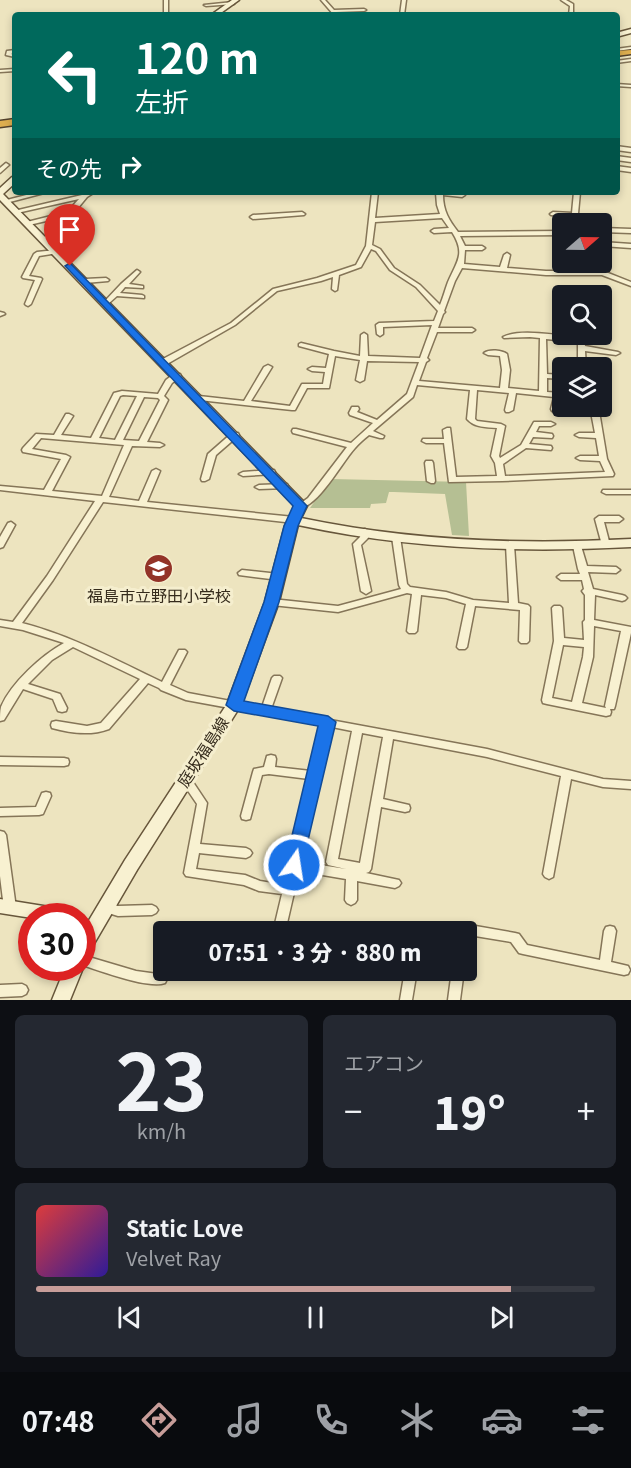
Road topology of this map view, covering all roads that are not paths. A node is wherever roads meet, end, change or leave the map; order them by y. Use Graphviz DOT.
graph roads {
  1 [pos="324,0"];
  2 [pos="563,0"];
  3 [pos="234,2"];
  4 [pos="206,5"];
  5 [pos="364,10"];
  6 [pos="219,12"];
  7 [pos="334,12"];
  8 [pos="345,12"];
  9 [pos="571,12"];
  10 [pos="6,165"];
  11 [pos="0,171"];
  12 [pos="3,194"];
  13 [pos="375,195"];
  14 [pos="440,195"];
  15 [pos="577,195"];
  16 [pos="84,196"];
  17 [pos="17,212"];
  18 [pos="71,213"];
  19 [pos="575,213"];
  20 [pos="302,214"];
  21 [pos="445,216"];
  22 [pos="253,217"];
  23 [pos="371,220"];
  24 [pos="29,223"];
  25 [pos="612,230"];
  26 [pos="434,231"];
  27 [pos="631,231"];
  28 [pos="454,232"];
  29 [pos="552,233"];
  30 [pos="45,240"];
  31 [pos="612,245"];
  32 [pos="369,246"];
  33 [pos="631,246"];
  34 [pos="464,248"];
  35 [pos="482,248"];
  36 [pos="56,252"];
  37 [pos="507,255"];
  38 [pos="462,266"];
  39 [pos="503,269"];
  40 [pos="552,271"];
  41 [pos="137,273"];
  42 [pos="586,273"];
  43 [pos="336,274"];
  44 [pos="106,280"];
  45 [pos="85,281"];
  46 [pos="123,285"];
  47 [pos="631,285"];
  48 [pos="141,287"];
  49 [pos="335,289"];
  50 [pos="116,294"];
  51 [pos="142,297"];
  52 [pos="106,303"];
  53 [pos="28,304"];
  54 [pos="442,312"];
  55 [pos="436,326"];
  56 [pos="472,330"];
  57 [pos="380,334"];
  58 [pos="363,335"];
  59 [pos="543,336"];
  60 [pos="506,337"];
  61 [pos="301,345"];
  62 [pos="581,348"];
  63 [pos="394,351"];
  64 [pos="488,353"];
  65 [pos="616,353"];
  66 [pos="332,355"];
  67 [pos="581,357"];
  68 [pos="364,360"];
  69 [pos="395,360"];
  70 [pos="424,360"];
  71 [pos="164,362"];
  72 [pos="268,367"];
  73 [pos="312,369"];
  74 [pos="328,370"];
  75 [pos="177,376"];
  76 [pos="543,376"];
  77 [pos="552,376"];
  78 [pos="360,380"];
  79 [pos="415,383"];
  80 [pos="114,387"];
  81 [pos="474,388"];
  82 [pos="504,389"];
  83 [pos="513,392"];
  84 [pos="122,393"];
  85 [pos="543,393"];
  86 [pos="552,394"];
  87 [pos="141,395"];
  88 [pos="160,396"];
  89 [pos="199,398"];
  90 [pos="247,402"];
  91 [pos="355,409"];
  92 [pos="509,410"];
  93 [pos="69,416"];
  94 [pos="597,417"];
  95 [pos="379,423"];
  96 [pos="551,424"];
  97 [pos="447,430"];
  98 [pos="296,431"];
  99 [pos="368,432"];
  100 [pos="531,434"];
  101 [pos="231,435"];
  102 [pos="579,435"];
  103 [pos="315,436"];
  104 [pos="380,436"];
  105 [pos="549,436"];
  106 [pos="599,436"];
  107 [pos="56,437"];
  108 [pos="94,440"];
  109 [pos="426,441"];
  110 [pos="448,441"];
  111 [pos="118,442"];
  112 [pos="129,443"];
  113 [pos="142,444"];
  114 [pos="160,445"];
  115 [pos="309,445"];
  116 [pos="352,446"];
  117 [pos="524,446"];
  118 [pos="548,448"];
  119 [pos="580,458"];
  120 [pos="603,459"];
  121 [pos="429,463"];
  122 [pos="499,463"];
  123 [pos="156,471"];
  124 [pos="271,472"];
  125 [pos="243,474"];
  126 [pos="205,479"];
  127 [pos="502,479"];
  128 [pos="431,481"];
  129 [pos="285,486"];
  130 [pos="259,487"];
  131 [pos="0,488"];
  132 [pos="606,492"];
  133 [pos="631,492"];
  134 [pos="47,493"];
  135 [pos="103,498"];
  136 [pos="143,502"];
  137 [pos="301,506"];
  138 [pos="619,519"];
  139 [pos="294,520"];
  140 [pos="11,525"];
  141 [pos="365,532"];
  142 [pos="396,537"];
  143 [pos="1,541"];
  144 [pos="631,543"];
  145 [pos="606,544"];
  146 [pos="510,545"];
  147 [pos="577,546"];
  148 [pos="616,570"];
  149 [pos="242,573"];
  150 [pos="583,573"];
  151 [pos="279,577"];
  152 [pos="561,577"];
  153 [pos="412,590"];
  154 [pos="366,591"];
  155 [pos="588,591"];
  156 [pos="622,598"];
  157 [pos="272,602"];
  158 [pos="471,603"];
  159 [pos="514,606"];
  160 [pos="556,608"];
  161 [pos="588,622"];
  162 [pos="0,623"];
  163 [pos="16,625"];
  164 [pos="628,630"];
  165 [pos="412,631"];
  166 [pos="524,641"];
  167 [pos="559,641"];
  168 [pos="71,644"];
  169 [pos="588,645"];
  170 [pos="462,647"];
  171 [pos="182,652"];
  172 [pos="277,678"];
  173 [pos="145,680"];
  174 [pos="21,685"];
  175 [pos="164,688"];
  176 [pos="234,705"];
  177 [pos="576,706"];
  178 [pos="62,708"];
  179 [pos="266,710"];
  180 [pos="0,717"];
  181 [pos="328,722"];
  182 [pos="56,725"];
  183 [pos="358,728"];
  184 [pos="389,734"];
  185 [pos="271,759"];
  186 [pos="0,761"];
  187 [pos="64,762"];
  188 [pos="269,771"];
  189 [pos="567,774"];
  190 [pos="315,776"];
  191 [pos="185,779"];
  192 [pos="631,785"];
  193 [pos="46,796"];
  194 [pos="377,802"];
  195 [pos="405,808"];
  196 [pos="0,812"];
  197 [pos="246,816"];
  198 [pos="0,835"];
  199 [pos="194,848"];
  200 [pos="246,853"];
  201 [pos="294,865"];
  202 [pos="549,874"];
  203 [pos="352,875"];
  204 [pos="394,883"];
  205 [pos="289,890"];
  206 [pos="351,900"];
  207 [pos="5,907"];
  208 [pos="105,908"];
  209 [pos="152,910"];
  210 [pos="96,916"];
  211 [pos="282,921"];
  212 [pos="477,931"];
  213 [pos="610,931"];
  214 [pos="96,964"];
  215 [pos="605,965"];
  216 [pos="624,970"];
  217 [pos="153,978"];
  218 [pos="69,981"];
  219 [pos="409,981"];
  220 [pos="457,981"];
  221 [pos="22,990"];
  222 [pos="0,991"];
  223 [pos="61,1000"];
  224 [pos="406,1000"];
  225 [pos="454,1000"];
  1 -- 7 [label="street"];
  2 -- 9 [label="street"];
  3 -- 4 [label="street"];
  3 -- 6 [label="main road"];
  5 -- 8 [label="street"];
  10 -- 11 [label="street"];
  12 -- 17 [label="main road"];
  13 -- 23 [label="street"];
  14 -- 21 [label="street"];
  15 -- 19 [label="street"];
  16 -- 17 [label="street"];
  16 -- 18 [label="street"];
  17 -- 24 [label="main road"];
  18 -- 24 [label="street"];
  18 -- 30 [label="street"];
  20 -- 22 [label="street"];
  21 -- 23 [label="street"];
  21 -- 28 [label="street"];
  23 -- 32 [label="street"];
  24 -- 30 [label="main road"];
  25 -- 27 [label="street"];
  26 -- 28 [label="street"];
  28 -- 29 [label="street"];
  28 -- 34 [label="street"];
  30 -- 36 [label="main road"];
  31 -- 33 [label="street"];
  32 -- 43 [label="street"];
  32 -- 54 [label="street"];
  34 -- 35 [label="street"];
  34 -- 38 [label="street"];
  36 -- 45 [label="main road"];
  36 -- 53 [label="street"];
  37 -- 39 [label="street"];
  38 -- 39 [label="street"];
  38 -- 54 [label="street"];
  39 -- 40 [label="street"];
  41 -- 46 [label="street"];
  42 -- 47 [label="street"];
  43 -- 49 [label="street"];
  43 -- 71 [label="street"];
  44 -- 45 [label="street"];
  45 -- 52 [label="main road"];
  46 -- 48 [label="street"];
  46 -- 50 [label="street"];
  50 -- 51 [label="street"];
  50 -- 52 [label="street"];
  52 -- 71 [label="main road"];
  54 -- 55 [label="street"];
  55 -- 56 [label="street"];
  55 -- 57 [label="street"];
  55 -- 70 [label="street"];
  58 -- 68 [label="street"];
  59 -- 60 [label="street"];
  59 -- 62 [label="street"];
  59 -- 76 [label="street"];
  61 -- 66 [label="street"];
  62 -- 65 [label="street"];
  62 -- 67 [label="street"];
  63 -- 69 [label="street"];
  64 -- 82 [label="street"];
  66 -- 68 [label="street"];
  66 -- 74 [label="street"];
  68 -- 69 [label="street"];
  68 -- 78 [label="street"];
  69 -- 70 [label="street"];
  70 -- 79 [label="street"];
  71 -- 75 [label="main road"];
  72 -- 90 [label="street"];
  73 -- 74 [label="street"];
  74 -- 90 [label="street"];
  75 -- 88 [label="street"];
  75 -- 89 [label="main road"];
  76 -- 77 [label="street"];
  76 -- 85 [label="street"];
  79 -- 81 [label="street"];
  79 -- 95 [label="street"];
  80 -- 84 [label="street"];
  81 -- 82 [label="street"];
  81 -- 122 [label="street"];
  82 -- 83 [label="street"];
  83 -- 85 [label="street"];
  83 -- 92 [label="street"];
  84 -- 87 [label="street"];
  84 -- 108 [label="street"];
  85 -- 86 [label="street"];
  87 -- 88 [label="street"];
  87 -- 111 [label="street"];
  88 -- 113 [label="street"];
  89 -- 90 [label="street"];
  89 -- 101 [label="main road"];
  91 -- 95 [label="street"];
  93 -- 107 [label="street"];
  94 -- 106 [label="street"];
  95 -- 99 [label="street"];
  96 -- 100 [label="street"];
  97 -- 110 [label="street"];
  98 -- 103 [label="street"];
  99 -- 104 [label="street"];
  99 -- 116 [label="street"];
  100 -- 105 [label="street"];
  100 -- 117 [label="street"];
  101 -- 124 [label="main road"];
  101 -- 126 [label="street"];
  102 -- 106 [label="street"];
  103 -- 115 [label="street"];
  103 -- 116 [label="street"];
  106 -- 120 [label="street"];
  107 -- 108 [label="street"];
  107 -- 134 [label="street"];
  108 -- 111 [label="street"];
  109 -- 110 [label="street"];
  110 -- 127 [label="street"];
  111 -- 112 [label="street"];
  112 -- 113 [label="street"];
  112 -- 135 [label="street"];
  113 -- 114 [label="street"];
  116 -- 137 [label="street"];
  117 -- 118 [label="street"];
  117 -- 122 [label="street"];
  119 -- 120 [label="street"];
  120 -- 127 [label="street"];
  121 -- 128 [label="street"];
  122 -- 127 [label="street"];
  123 -- 136 [label="street"];
  124 -- 125 [label="street"];
  124 -- 129 [label="main road"];
  129 -- 130 [label="street"];
  129 -- 137 [label="main road"];
  131 -- 134 [label="street"];
  132 -- 133 [label="street"];
  134 -- 135 [label="street"];
  135 -- 136 [label="street"];
  135 -- 163 [label="street"];
  136 -- 139 [label="street"];
  137 -- 139 [label="main road, 庭坂福島線"];
  138 -- 145 [label="street"];
  139 -- 141 [label="main road"];
  139 -- 151 [label="main road, 庭坂福島線"];
  140 -- 143 [label="street"];
  141 -- 142 [label="main road"];
  141 -- 154 [label="street"];
  142 -- 146 [label="main road"];
  142 -- 153 [label="street"];
  144 -- 145 [label="main road"];
  145 -- 147 [label="main road"];
  146 -- 147 [label="main road"];
  146 -- 159 [label="street"];
  147 -- 150 [label="street"];
  148 -- 150 [label="street"];
  149 -- 151 [label="street"];
  150 -- 152 [label="street"];
  150 -- 155 [label="street"];
  151 -- 157 [label="main road, 庭坂福島線"];
  153 -- 157 [label="street"];
  153 -- 158 [label="street"];
  153 -- 165 [label="street"];
  155 -- 156 [label="street"];
  155 -- 161 [label="street"];
  157 -- 176 [label="main road, 庭坂福島線"];
  158 -- 159 [label="street"];
  158 -- 170 [label="street"];
  159 -- 166 [label="street"];
  160 -- 167 [label="street"];
  161 -- 164 [label="street"];
  161 -- 169 [label="street"];
  162 -- 163 [label="street"];
  163 -- 168 [label="street"];
  164 -- 177 [label="street"];
  167 -- 169 [label="street"];
  167 -- 177 [label="street"];
  168 -- 173 [label="street"];
  168 -- 174 [label="street"];
  169 -- 177 [label="street"];
  171 -- 175 [label="street"];
  172 -- 179 [label="street"];
  173 -- 175 [label="street"];
  173 -- 182 [label="street"];
  174 -- 178 [label="street"];
  174 -- 180 [label="street"];
  175 -- 176 [label="street"];
  176 -- 179 [label="street"];
  176 -- 191 [label="main road, 庭坂福島線"];
  179 -- 181 [label="street"];
  181 -- 183 [label="street"];
  181 -- 190 [label="street"];
  183 -- 184 [label="street"];
  183 -- 194 [label="street"];
  184 -- 189 [label="street"];
  184 -- 194 [label="street"];
  185 -- 188 [label="street"];
  186 -- 187 [label="street"];
  188 -- 190 [label="street"];
  188 -- 197 [label="street"];
  189 -- 192 [label="street"];
  189 -- 202 [label="street"];
  190 -- 201 [label="street"];
  191 -- 199 [label="street"];
  191 -- 208 [label="main road, 庭坂福島線"];
  193 -- 196 [label="street"];
  194 -- 195 [label="street"];
  198 -- 207 [label="street"];
  199 -- 200 [label="street"];
  199 -- 205 [label="street"];
  201 -- 203 [label="street"];
  201 -- 205 [label="street"];
  203 -- 204 [label="street"];
  203 -- 206 [label="street"];
  205 -- 211 [label="street"];
  208 -- 209 [label="street"];
  208 -- 210 [label="main road, 庭坂福島線"];
  212 -- 215 [label="street"];
  213 -- 215 [label="street"];
  214 -- 217 [label="street"];
  215 -- 216 [label="street"];
  218 -- 223 [label="main road"];
  219 -- 224 [label="street"];
  220 -- 225 [label="street"];
  221 -- 222 [label="street"];
}
